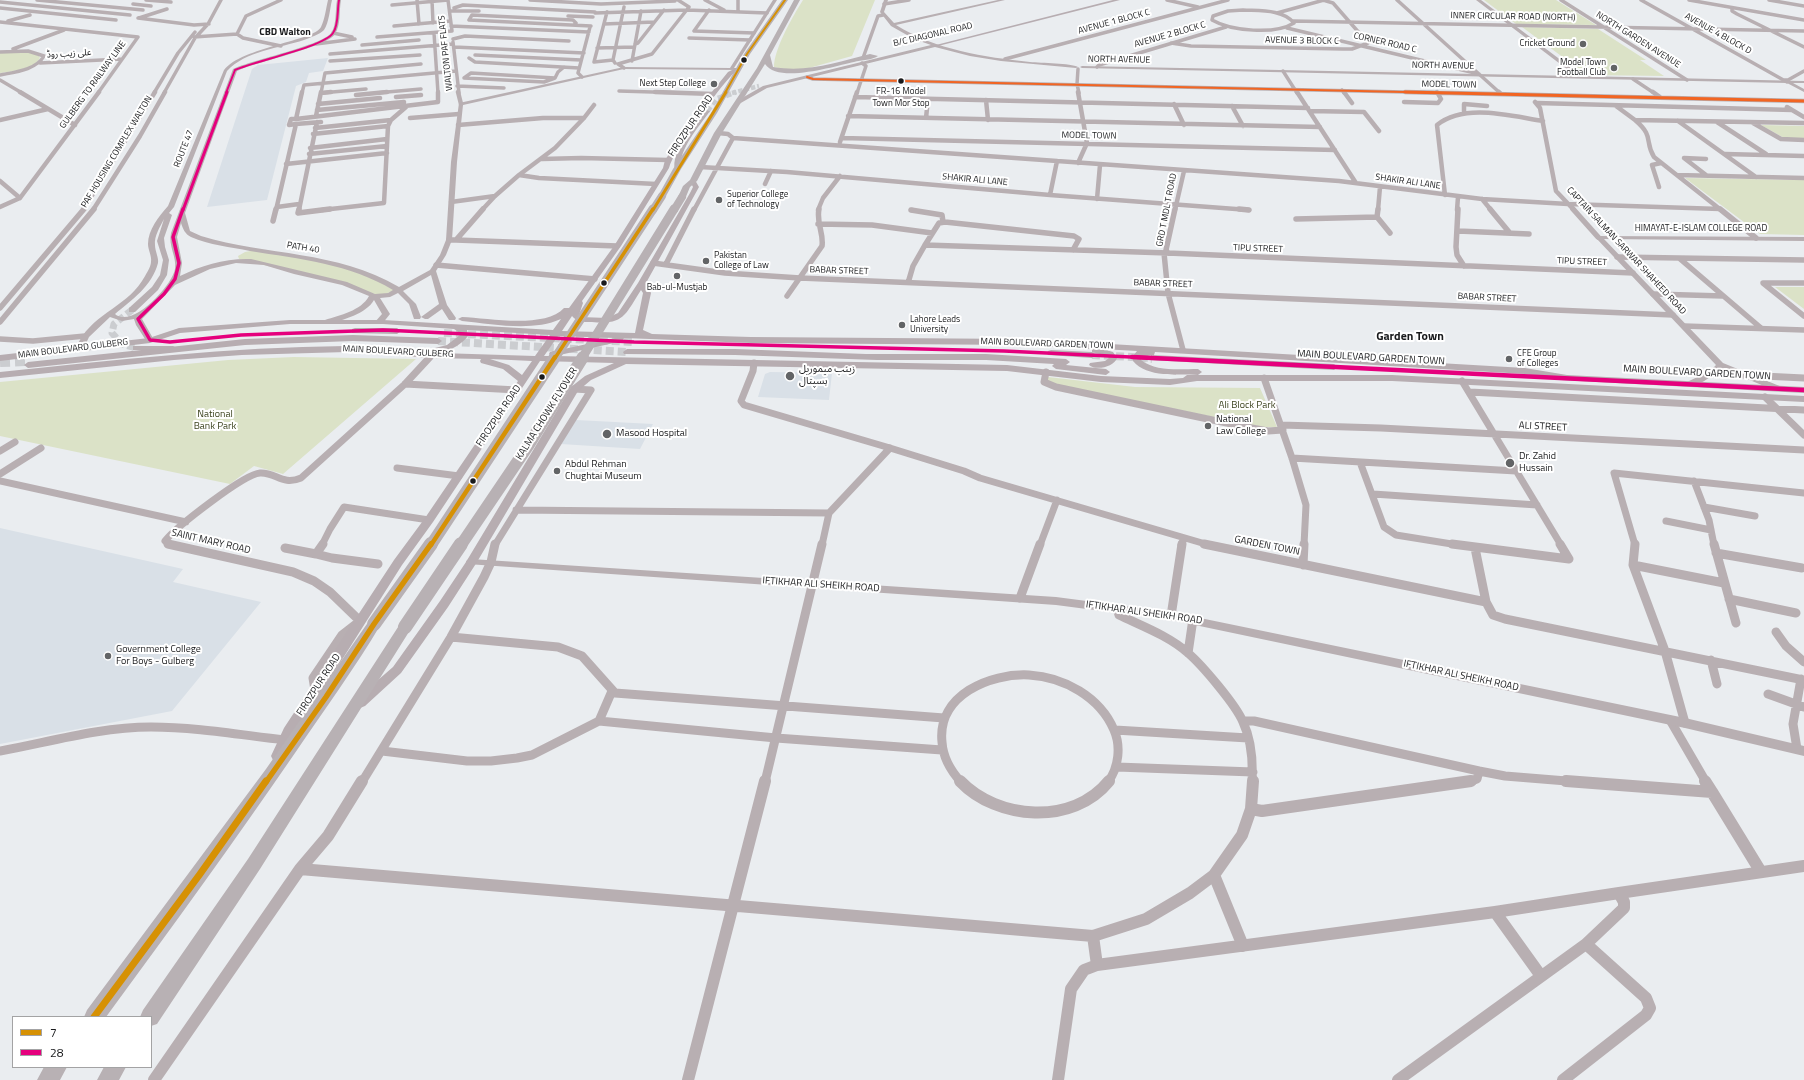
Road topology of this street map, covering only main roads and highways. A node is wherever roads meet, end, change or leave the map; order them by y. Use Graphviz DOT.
graph roads {
  1 [pos="785,0"];
  2 [pos="797,0"];
  3 [pos="1112,0"];
  4 [pos="1118,0"];
  5 [pos="765,15"];
  6 [pos="771,21"];
  7 [pos="767,53"];
  8 [pos="876,56"];
  9 [pos="735,69"];
  10 [pos="693,181"];
  11 [pos="642,283"];
  12 [pos="581,296"];
  13 [pos="381,322"];
  14 [pos="453,322"];
  15 [pos="529,332"];
  16 [pos="444,333"];
  17 [pos="573,333"];
  18 [pos="554,336"];
  19 [pos="635,339"];
  20 [pos="713,339"];
  21 [pos="150,340"];
  22 [pos="438,341"];
  23 [pos="845,341"];
  24 [pos="594,345"];
  25 [pos="573,350"];
  26 [pos="0,352"];
  27 [pos="395,352"];
  28 [pos="627,352"];
  29 [pos="116,355"];
  30 [pos="1092,355"];
  31 [pos="462,356"];
  32 [pos="510,356"];
  33 [pos="844,356"];
  34 [pos="0,358"];
  35 [pos="27,358"];
  36 [pos="538,358"];
  37 [pos="1152,358"];
  38 [pos="578,359"];
  39 [pos="1331,360"];
  40 [pos="625,361"];
  41 [pos="0,368"];
  42 [pos="0,376"];
  43 [pos="1565,377"];
  44 [pos="1392,378"];
  45 [pos="1194,379"];
  46 [pos="520,386"];
  47 [pos="574,389"];
  48 [pos="1804,390"];
  49 [pos="1804,399"];
  50 [pos="367,622"];
  51 [pos="355,706"];
  52 [pos="272,772"];
  53 [pos="95,1016"];
  54 [pos="151,1016"];
  55 [pos="56,1068"];
  56 [pos="115,1068"];
  57 [pos="47,1080"];
  58 [pos="107,1080"];
  1 -- 6 [label="main road, FIROZPUR ROAD"];
  2 -- 7 [label="main road"];
  3 -- 4 [label="main road, B/C DIAGONAL ROAD"];
  5 -- 6 [label="main road"];
  6 -- 9 [label="main road, FIROZPUR ROAD"];
  7 -- 8 [label="main road"];
  7 -- 10 [label="main road"];
  9 -- 12 [label="main road, FIROZPUR ROAD"];
  9 -- 50 [label="main road, FIROZPUR ROAD, bridge"];
  10 -- 11 [label="main road"];
  10 -- 51 [label="main road, KALMA CHOWK FLYOVER, bridge"];
  11 -- 12 [label="main road"];
  11 -- 20 [label="main road"];
  12 -- 14 [label="main road"];
  12 -- 17 [label="main road"];
  12 -- 18 [label="main road, FIROZPUR ROAD"];
  13 -- 14 [label="main road, MAIN BOULEVARD GULBERG"];
  13 -- 14 [label="main road"];
  13 -- 21 [label="main road, MAIN BOULEVARD GULBERG"];
  14 -- 15 [label="main road, MAIN BOULEVARD GULBERG"];
  14 -- 27 [label="main road"];
  15 -- 18 [label="main road, MAIN BOULEVARD GULBERG"];
  15 -- 32 [label="main road"];
  16 -- 21 [label="main road"];
  17 -- 18 [label="main road, MAIN BOULEVARD GARDEN TOWN"];
  17 -- 19 [label="main road, MAIN BOULEVARD GARDEN TOWN"];
  17 -- 24 [label="main road"];
  18 -- 25 [label="main road"];
  18 -- 36 [label="main road, FIROZPUR ROAD"];
  19 -- 20 [label="main road, MAIN BOULEVARD GARDEN TOWN"];
  19 -- 24 [label="main road"];
  19 -- 30 [label="main road, MAIN BOULEVARD GARDEN TOWN"];
  20 -- 23 [label="main road, MAIN BOULEVARD GARDEN TOWN"];
  21 -- 35 [label="main road, MAIN BOULEVARD GULBERG"];
  22 -- 29 [label="main road"];
  23 -- 33 [label="main road"];
  23 -- 39 [label="main road, MAIN BOULEVARD GARDEN TOWN"];
  24 -- 25 [label="main road"];
  24 -- 40 [label="main road"];
  25 -- 36 [label="main road"];
  25 -- 38 [label="main road"];
  26 -- 35 [label="main road"];
  27 -- 31 [label="main road, MAIN BOULEVARD GULBERG"];
  27 -- 42 [label="main road, MAIN BOULEVARD GULBERG"];
  28 -- 33 [label="main road, MAIN BOULEVARD GARDEN TOWN"];
  29 -- 35 [label="main road"];
  29 -- 41 [label="main road"];
  31 -- 32 [label="main road, MAIN BOULEVARD GULBERG"];
  31 -- 46 [label="main road"];
  32 -- 36 [label="main road, MAIN BOULEVARD GARDEN TOWN"];
  33 -- 45 [label="main road, MAIN BOULEVARD GARDEN TOWN"];
  34 -- 35 [label="main road, MAIN BOULEVARD GULBERG"];
  36 -- 38 [label="main road, MAIN BOULEVARD GARDEN TOWN"];
  36 -- 46 [label="main road, FIROZPUR ROAD"];
  37 -- 43 [label="main road, MAIN BOULEVARD GARDEN TOWN"];
  38 -- 40 [label="main road, MAIN BOULEVARD GARDEN TOWN"];
  38 -- 47 [label="main road"];
  39 -- 43 [label="main road, MAIN BOULEVARD GARDEN TOWN"];
  39 -- 44 [label="main road"];
  40 -- 45 [label="main road, MAIN BOULEVARD GARDEN TOWN"];
  40 -- 47 [label="main road"];
  43 -- 48 [label="main road, MAIN BOULEVARD GARDEN TOWN"];
  44 -- 45 [label="main road, MAIN BOULEVARD GARDEN TOWN"];
  44 -- 49 [label="main road, MAIN BOULEVARD GARDEN TOWN"];
  46 -- 50 [label="main road, FIROZPUR ROAD"];
  47 -- 51 [label="main road"];
  50 -- 52 [label="main road, FIROZPUR ROAD"];
  50 -- 52 [label="main road, FIROZPUR ROAD"];
  51 -- 54 [label="main road"];
  52 -- 53 [label="main road, FIROZPUR ROAD"];
  55 -- 57 [label="main road"];
  56 -- 58 [label="main road"];
}
